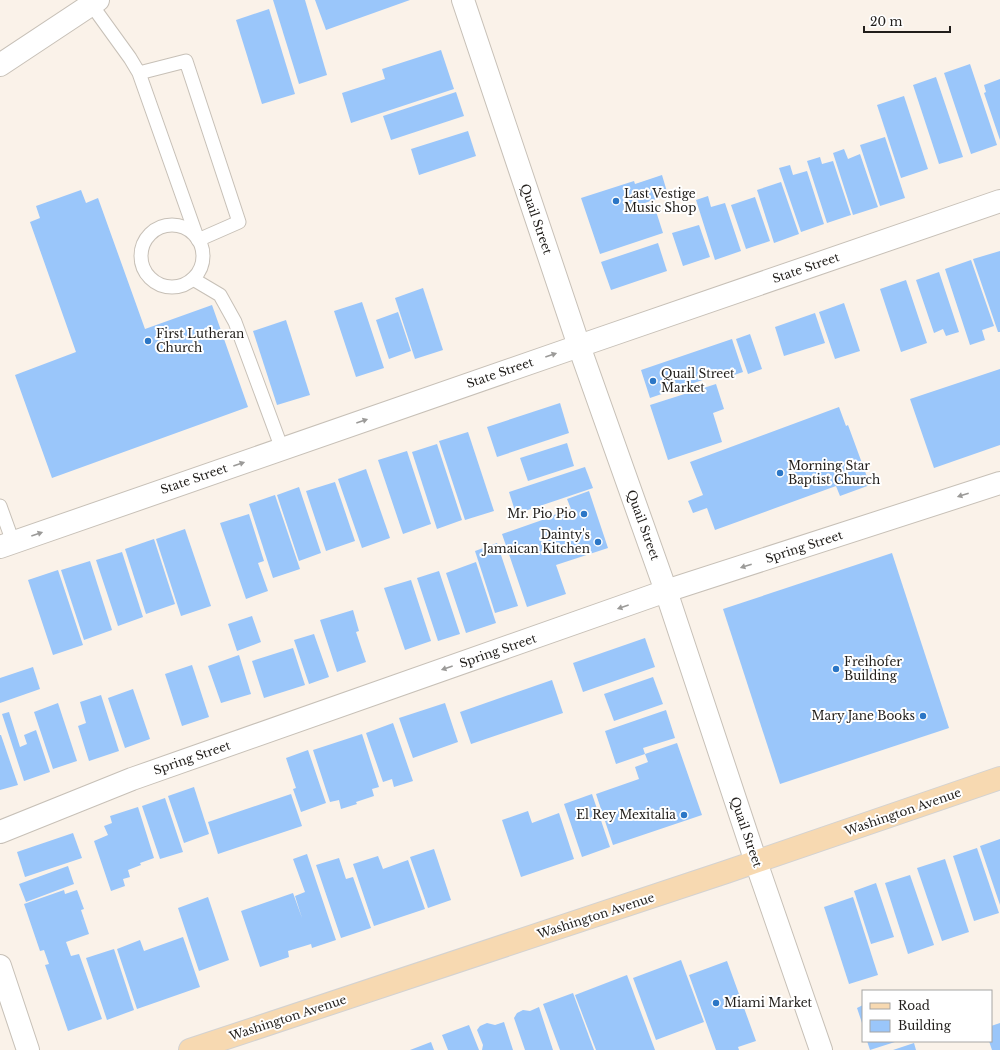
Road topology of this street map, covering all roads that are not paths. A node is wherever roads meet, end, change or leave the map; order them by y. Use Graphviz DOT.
graph roads {
  1 [pos="463,0"];
  2 [pos="95,2"];
  3 [pos="0,65"];
  4 [pos="139,73"];
  5 [pos="1000,201"];
  6 [pos="198,240"];
  7 [pos="193,279"];
  8 [pos="579,346"];
  9 [pos="282,449"];
  10 [pos="1000,483"];
  11 [pos="0,506"];
  12 [pos="7,545"];
  13 [pos="666,591"];
  14 [pos="1000,778"];
  15 [pos="0,832"];
  16 [pos="756,862"];
  17 [pos="0,966"];
  18 [pos="28,1050"];
  19 [pos="190,1050"];
  20 [pos="821,1050"];
  1 -- 8 [label="street, Quail Street"];
  2 -- 3 [label="street"];
  2 -- 4 [label="lane"];
  4 -- 6 [label="lane"];
  4 -- 6 [label="lane"];
  5 -- 8 [label="street, State Street"];
  6 -- 7 [label="lane"];
  6 -- 7 [label="lane"];
  7 -- 9 [label="lane"];
  9 -- 8 [label="street, State Street, one-way"];
  8 -- 13 [label="street, Quail Street"];
  12 -- 9 [label="street, State Street, one-way"];
  10 -- 13 [label="street, Spring Street, one-way"];
  11 -- 12 [label="lane"];
  13 -- 15 [label="street, Spring Street, one-way"];
  13 -- 16 [label="street, Quail Street"];
  14 -- 16 [label="main road, Washington Avenue"];
  16 -- 19 [label="main road, Washington Avenue"];
  16 -- 20 [label="street, Quail Street"];
  17 -- 18 [label="street"];
}
